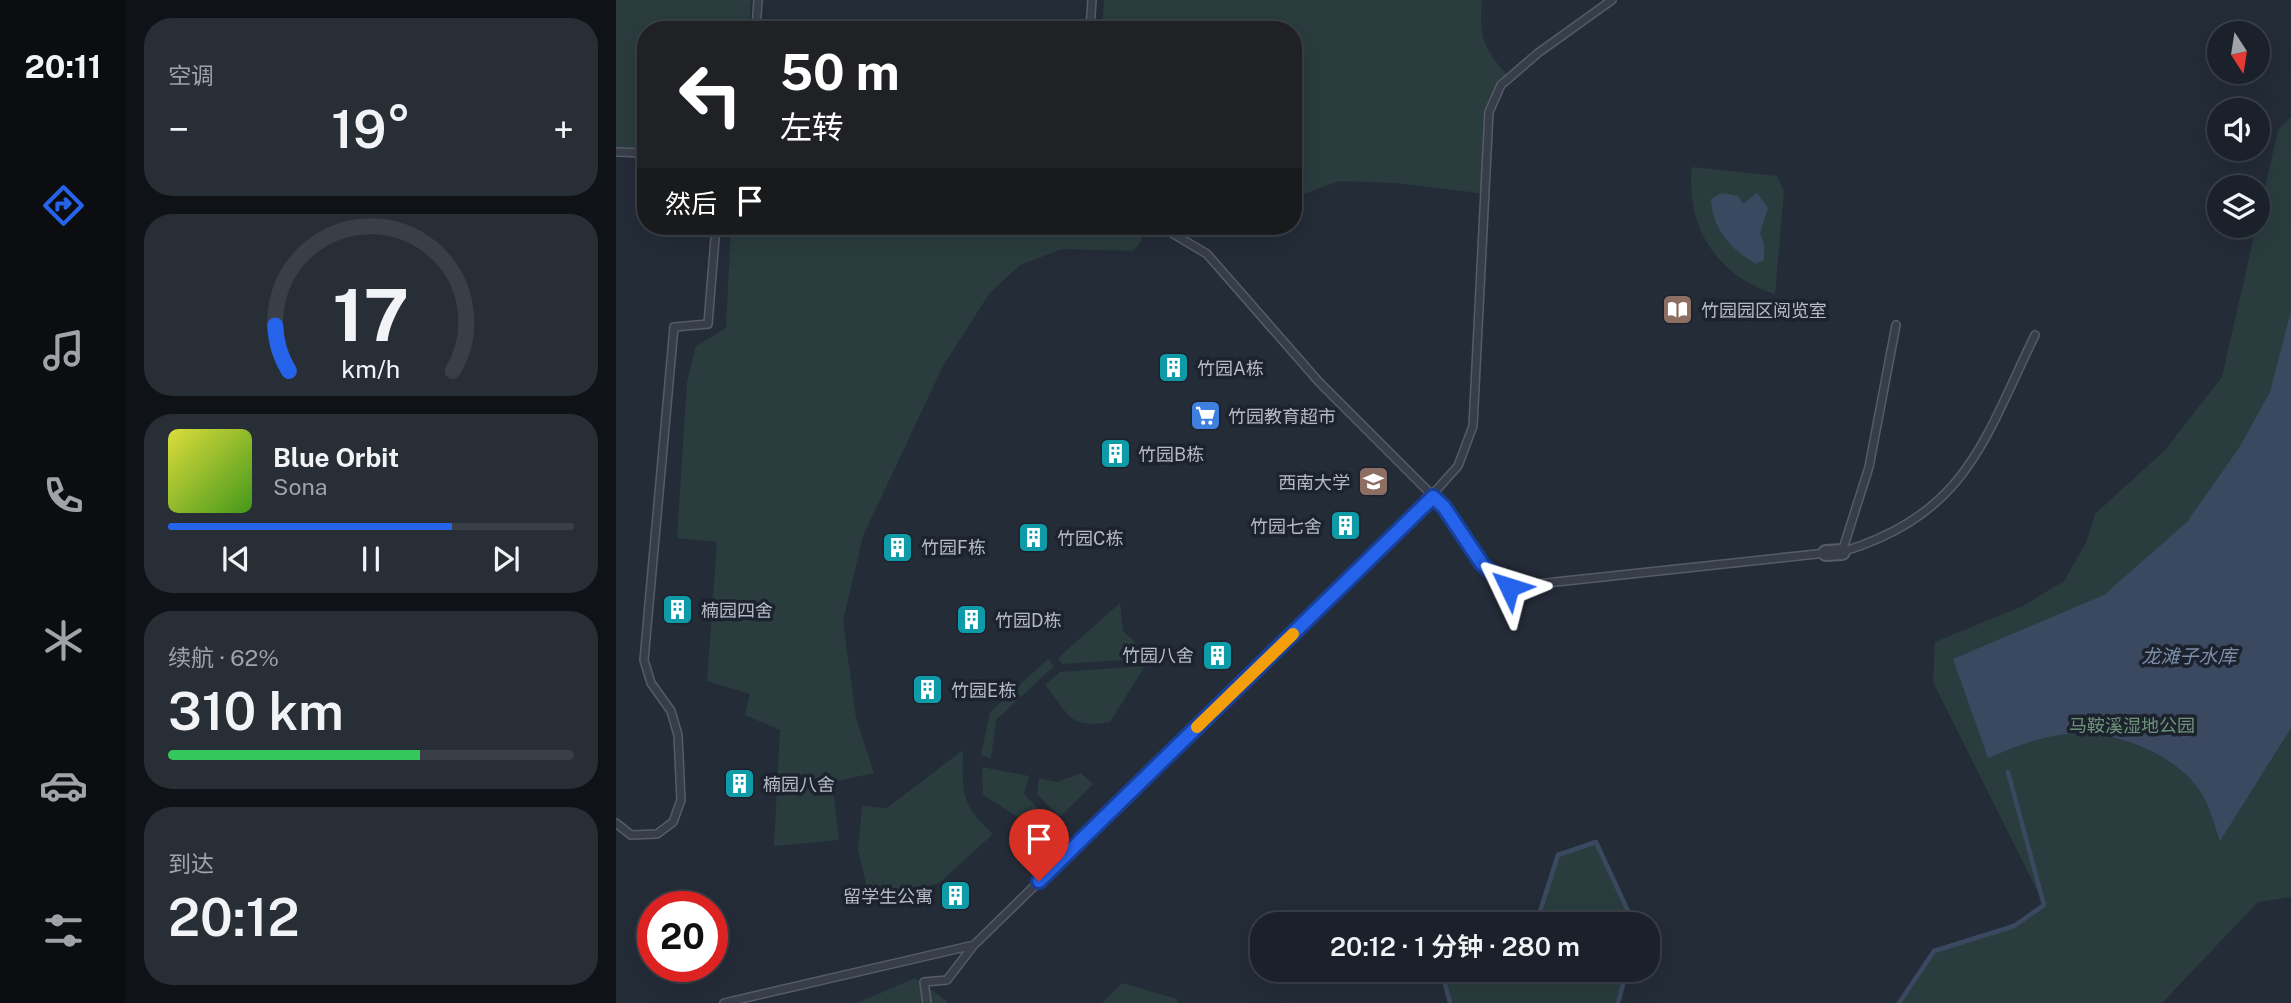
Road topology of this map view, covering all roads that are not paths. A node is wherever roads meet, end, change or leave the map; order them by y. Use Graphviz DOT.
graph roads {
  1 [pos="758,0"];
  2 [pos="1092,0"];
  3 [pos="1612,0"];
  4 [pos="757,21"];
  5 [pos="1091,21"];
  6 [pos="616,152"];
  7 [pos="637,153"];
  8 [pos="715,235"];
  9 [pos="1175,235"];
  10 [pos="1896,325"];
  11 [pos="2035,335"];
  12 [pos="1433,496"];
  13 [pos="1842,552"];
  14 [pos="1826,553"];
  15 [pos="616,823"];
  16 [pos="974,945"];
  17 [pos="724,1003"];
  18 [pos="927,1003"];
  1 -- 4 [label="lane"];
  2 -- 5 [label="lane"];
  3 -- 12 [label="lane"];
  6 -- 7 [label="lane"];
  8 -- 15 [label="lane"];
  9 -- 12 [label="lane"];
  10 -- 13 [label="lane"];
  11 -- 13 [label="lane"];
  12 -- 14 [label="lane"];
  12 -- 16 [label="lane"];
  13 -- 14 [label="street"];
  16 -- 17 [label="lane"];
  16 -- 18 [label="lane"];
}
